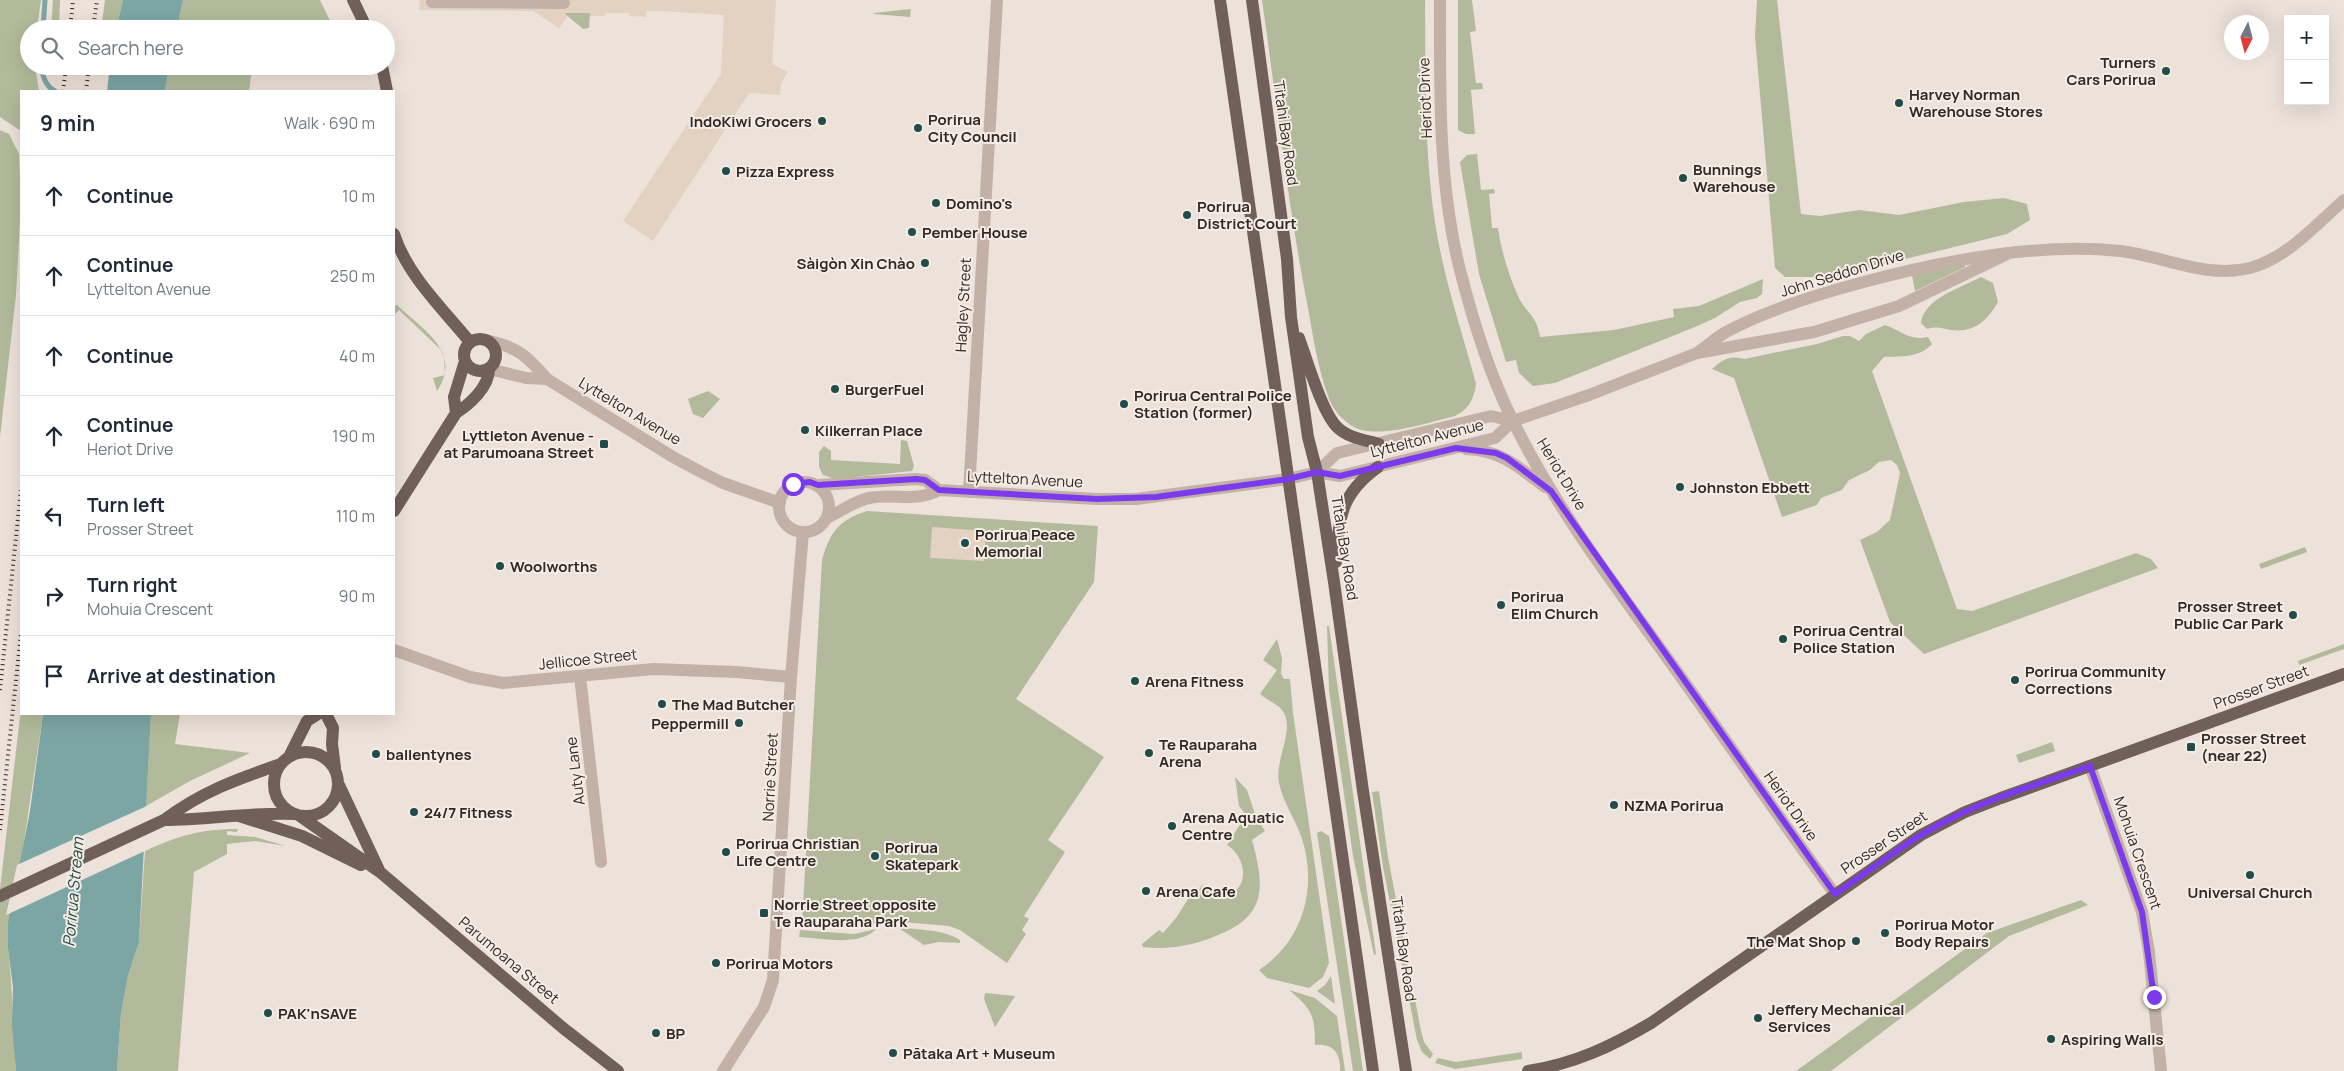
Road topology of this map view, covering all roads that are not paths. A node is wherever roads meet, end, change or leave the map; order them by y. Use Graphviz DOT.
graph roads {
  1 [pos="353,0"];
  2 [pos="996,0"];
  3 [pos="1220,0"];
  4 [pos="1252,0"];
  5 [pos="1440,0"];
  6 [pos="432,2"];
  7 [pos="564,3"];
  8 [pos="363,20"];
  9 [pos="384,75"];
  10 [pos="387,90"];
  11 [pos="2344,200"];
  12 [pos="395,237"];
  13 [pos="2007,254"];
  14 [pos="1291,317"];
  15 [pos="490,341"];
  16 [pos="470,342"];
  17 [pos="1697,353"];
  18 [pos="465,361"];
  19 [pos="489,369"];
  20 [pos="547,379"];
  21 [pos="456,413"];
  22 [pos="1512,421"];
  23 [pos="1380,444"];
  24 [pos="1456,448"];
  25 [pos="1378,467"];
  26 [pos="1317,472"];
  27 [pos="1288,479"];
  28 [pos="818,485"];
  29 [pos="939,490"];
  30 [pos="1551,491"];
  31 [pos="969,492"];
  32 [pos="780,503"];
  33 [pos="395,509"];
  34 [pos="827,518"];
  35 [pos="803,532"];
  36 [pos="1334,582"];
  37 [pos="395,650"];
  38 [pos="2344,674"];
  39 [pos="580,676"];
  40 [pos="791,677"];
  41 [pos="316,715"];
  42 [pos="326,715"];
  43 [pos="285,760"];
  44 [pos="2090,766"];
  45 [pos="335,768"];
  46 [pos="339,785"];
  47 [pos="298,815"];
  48 [pos="239,816"];
  49 [pos="164,820"];
  50 [pos="601,862"];
  51 [pos="380,872"];
  52 [pos="1835,894"];
  53 [pos="0,896"];
  54 [pos="618,1071"];
  55 [pos="723,1071"];
  56 [pos="1373,1071"];
  57 [pos="1406,1071"];
  58 [pos="1528,1071"];
  59 [pos="2161,1071"];
  1 -- 8 [label="main road"];
  2 -- 31 [label="street, Hagley Street"];
  3 -- 27 [label="main road"];
  4 -- 14 [label="main road, Titahi Bay Road"];
  5 -- 22 [label="street, Heriot Drive"];
  6 -- 7 [label="street"];
  9 -- 10 [label="main road"];
  11 -- 13 [label="street, John Seddon Drive"];
  12 -- 16 [label="main road"];
  13 -- 17 [label="street, John Seddon Drive"];
  13 -- 17 [label="street, John Seddon Drive"];
  14 -- 23 [label="main road"];
  14 -- 26 [label="main road, Titahi Bay Road"];
  15 -- 16 [label="main road"];
  15 -- 19 [label="main road"];
  15 -- 20 [label="street, Lyttelton Avenue"];
  16 -- 18 [label="main road"];
  17 -- 22 [label="street, John Seddon Drive"];
  18 -- 19 [label="main road"];
  18 -- 21 [label="main road"];
  19 -- 20 [label="street, Lyttelton Avenue"];
  19 -- 21 [label="main road"];
  20 -- 32 [label="street, Lyttelton Avenue"];
  21 -- 33 [label="main road"];
  22 -- 23 [label="street, Lyttelton Avenue"];
  22 -- 24 [label="street, Lyttelton Avenue"];
  22 -- 30 [label="street, Heriot Drive"];
  23 -- 26 [label="street, Lyttelton Avenue"];
  24 -- 25 [label="street, Lyttelton Avenue"];
  24 -- 30 [label="street"];
  25 -- 26 [label="street, Lyttelton Avenue"];
  25 -- 36 [label="main road"];
  26 -- 27 [label="street, Lyttelton Avenue"];
  26 -- 36 [label="main road, Titahi Bay Road"];
  27 -- 31 [label="street, Lyttelton Avenue"];
  27 -- 56 [label="main road"];
  28 -- 29 [label="street, Lyttelton Avenue"];
  28 -- 32 [label="street"];
  28 -- 34 [label="street"];
  29 -- 31 [label="street, Lyttelton Avenue"];
  29 -- 34 [label="street, Lyttelton Avenue"];
  30 -- 52 [label="street, Heriot Drive"];
  32 -- 35 [label="street"];
  34 -- 35 [label="street"];
  35 -- 40 [label="street, Norrie Street"];
  36 -- 57 [label="main road, Titahi Bay Road"];
  37 -- 39 [label="street, Jellicoe Street"];
  38 -- 44 [label="main road, Prosser Street"];
  39 -- 40 [label="street, Jellicoe Street"];
  39 -- 50 [label="street, Auty Lane"];
  40 -- 55 [label="street, Norrie Street"];
  41 -- 43 [label="main road"];
  42 -- 45 [label="main road"];
  43 -- 45 [label="main road"];
  43 -- 47 [label="main road"];
  43 -- 49 [label="main road"];
  44 -- 52 [label="main road, Prosser Street"];
  44 -- 59 [label="street, Mohuia Crescent"];
  45 -- 46 [label="main road"];
  46 -- 47 [label="main road"];
  46 -- 51 [label="main road, Parumoana Street"];
  47 -- 48 [label="main road"];
  47 -- 51 [label="main road, Parumoana Street"];
  48 -- 49 [label="main road"];
  48 -- 51 [label="main road"];
  49 -- 53 [label="main road"];
  51 -- 54 [label="main road, Parumoana Street"];
  52 -- 58 [label="main road, Prosser Street"];
}
